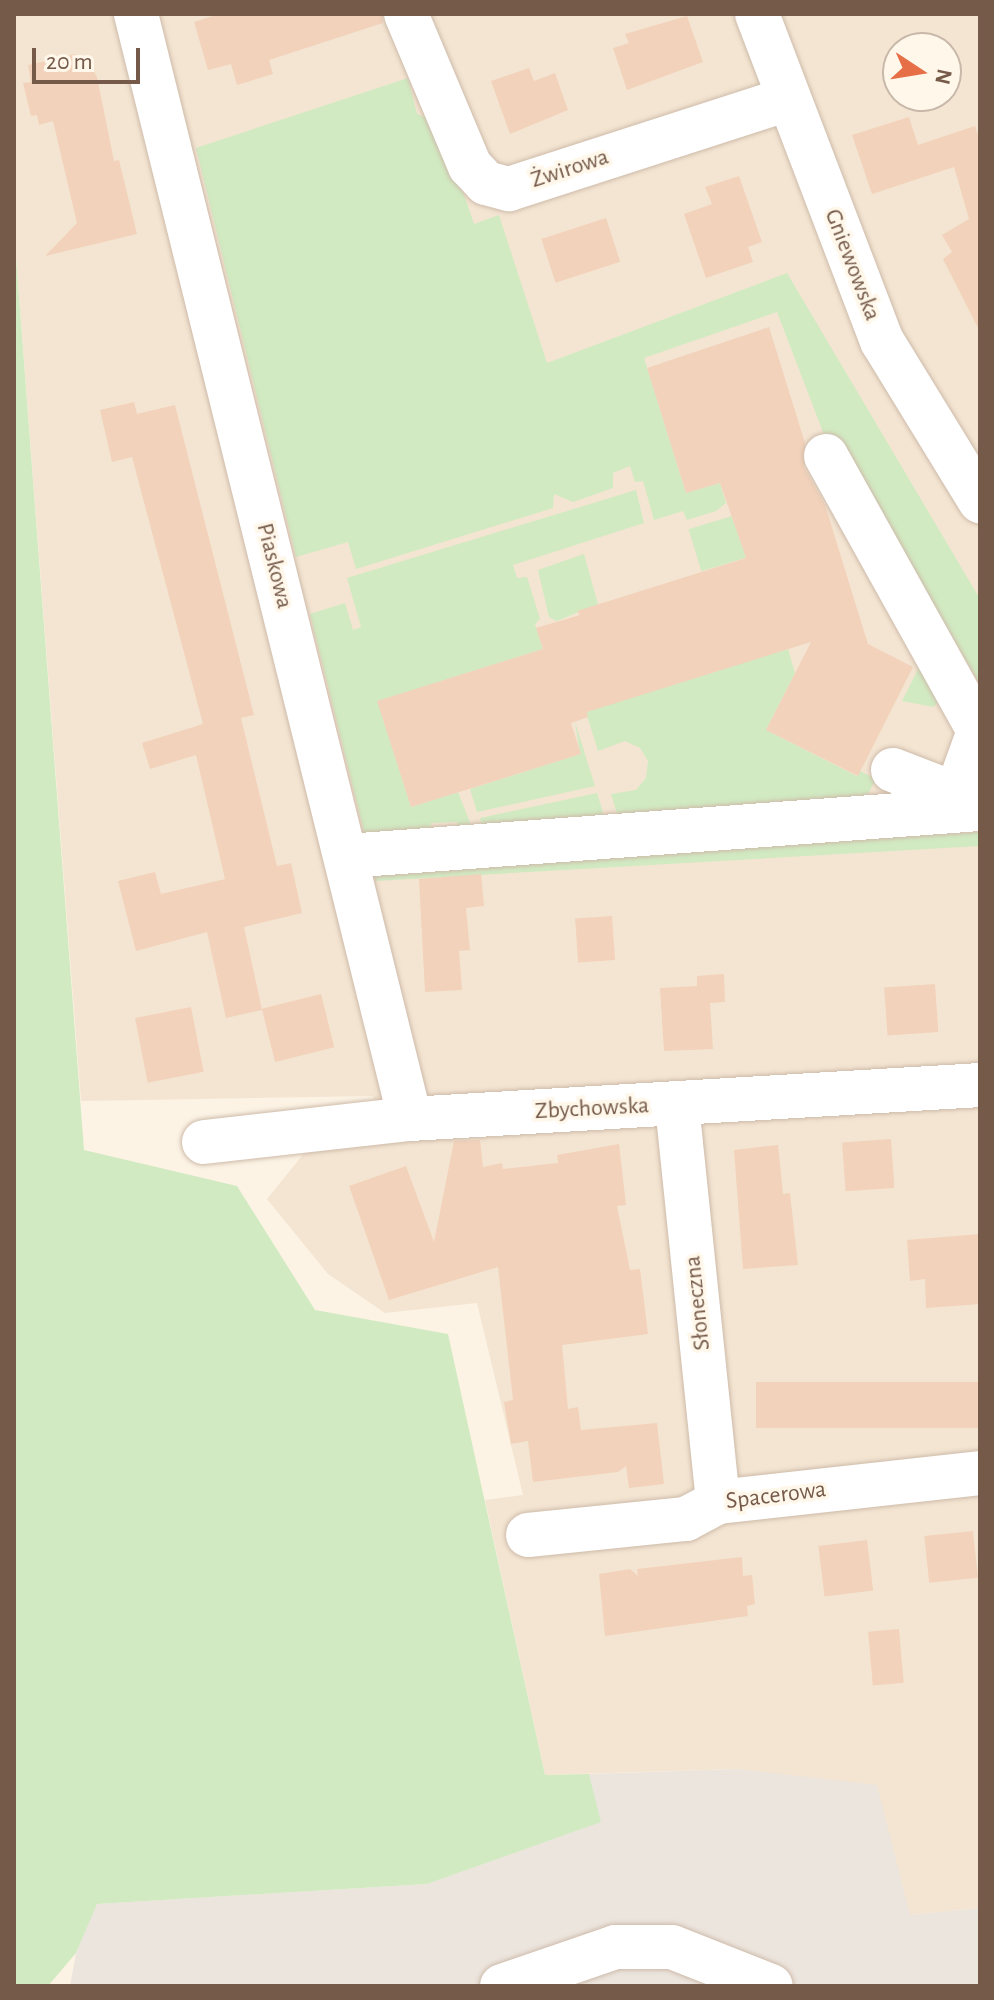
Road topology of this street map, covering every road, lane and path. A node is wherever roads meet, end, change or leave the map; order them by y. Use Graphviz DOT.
graph roads {
  1 [pos="136,14"];
  2 [pos="406,14"];
  3 [pos="757,14"];
  4 [pos="787,99"];
  5 [pos="826,456"];
  6 [pos="980,501"];
  7 [pos="893,770"];
  8 [pos="962,805"];
  9 [pos="347,856"];
  10 [pos="980,1085"];
  11 [pos="677,1105"];
  12 [pos="410,1119"];
  13 [pos="204,1142"];
  14 [pos="980,1473"];
  15 [pos="718,1502"];
  16 [pos="528,1535"];
  17 [pos="762,1985"];
  18 [pos="502,1986"];
  1 -- 9 [label="street, Piaskowa"];
  2 -- 4 [label="street, Żwirowa"];
  3 -- 4 [label="street, Gniewowska"];
  4 -- 6 [label="street, Gniewowska"];
  5 -- 8 [label="street"];
  7 -- 8 [label="street"];
  8 -- 9 [label="street"];
  9 -- 12 [label="street, Piaskowa"];
  10 -- 11 [label="street, Zbychowska"];
  11 -- 12 [label="street, Zbychowska"];
  11 -- 15 [label="street, Słoneczna"];
  12 -- 13 [label="street, Zbychowska"];
  14 -- 15 [label="street, Spacerowa"];
  15 -- 16 [label="street, Spacerowa"];
  17 -- 18 [label="street"];
}
